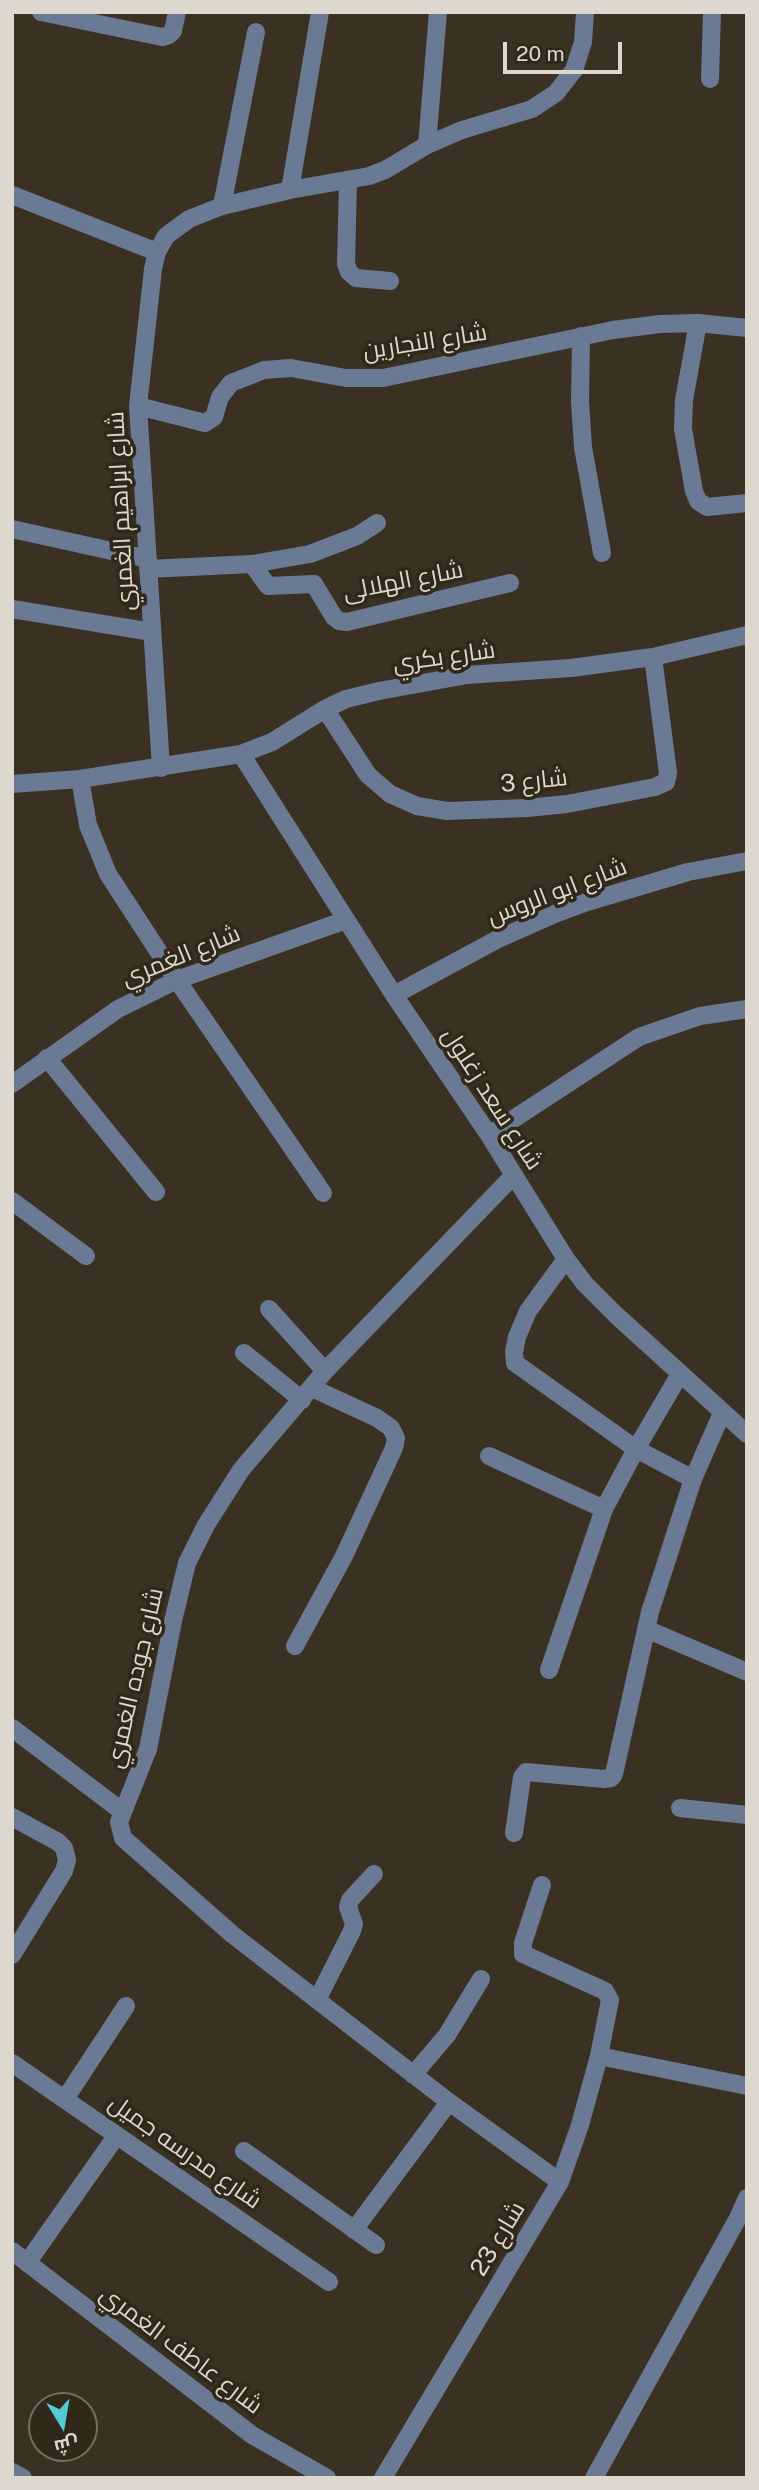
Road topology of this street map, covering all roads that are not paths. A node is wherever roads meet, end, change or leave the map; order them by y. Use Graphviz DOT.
graph roads {
  1 [pos="41,12"];
  2 [pos="177,12"];
  3 [pos="320,12"];
  4 [pos="438,12"];
  5 [pos="585,12"];
  6 [pos="712,12"];
  7 [pos="256,32"];
  8 [pos="710,79"];
  9 [pos="426,145"];
  10 [pos="348,181"];
  11 [pos="290,190"];
  12 [pos="12,195"];
  13 [pos="222,206"];
  14 [pos="157,252"];
  15 [pos="390,281"];
  16 [pos="698,323"];
  17 [pos="747,328"];
  18 [pos="580,336"];
  19 [pos="138,407"];
  20 [pos="747,503"];
  21 [pos="377,523"];
  22 [pos="12,529"];
  23 [pos="602,553"];
  24 [pos="148,564"];
  25 [pos="252,564"];
  26 [pos="509,583"];
  27 [pos="12,609"];
  28 [pos="152,632"];
  29 [pos="747,635"];
  30 [pos="653,657"];
  31 [pos="325,709"];
  32 [pos="241,754"];
  33 [pos="161,768"];
  34 [pos="80,779"];
  35 [pos="12,784"];
  36 [pos="747,861"];
  37 [pos="346,920"];
  38 [pos="177,979"];
  39 [pos="394,995"];
  40 [pos="747,1009"];
  41 [pos="47,1058"];
  42 [pos="12,1084"];
  43 [pos="489,1135"];
  44 [pos="513,1175"];
  45 [pos="156,1192"];
  46 [pos="323,1194"];
  47 [pos="12,1201"];
  48 [pos="86,1256"];
  49 [pos="566,1259"];
  50 [pos="269,1309"];
  51 [pos="244,1353"];
  52 [pos="325,1371"];
  53 [pos="680,1374"];
  54 [pos="307,1394"];
  55 [pos="722,1413"];
  56 [pos="747,1434"];
  57 [pos="636,1448"];
  58 [pos="489,1456"];
  59 [pos="693,1479"];
  60 [pos="604,1509"];
  61 [pos="646,1629"];
  62 [pos="295,1646"];
  63 [pos="548,1670"];
  64 [pos="747,1672"];
  65 [pos="12,1728"];
  66 [pos="680,1808"];
  67 [pos="123,1812"];
  68 [pos="747,1815"];
  69 [pos="12,1817"];
  70 [pos="514,1833"];
  71 [pos="374,1874"];
  72 [pos="542,1885"];
  73 [pos="12,1955"];
  74 [pos="481,1979"];
  75 [pos="317,2000"];
  76 [pos="127,2007"];
  77 [pos="599,2056"];
  78 [pos="12,2063"];
  79 [pos="413,2075"];
  80 [pos="747,2086"];
  81 [pos="65,2099"];
  82 [pos="449,2102"];
  83 [pos="117,2134"];
  84 [pos="244,2151"];
  85 [pos="561,2182"];
  86 [pos="747,2198"];
  87 [pos="354,2230"];
  88 [pos="376,2245"];
  89 [pos="12,2250"];
  90 [pos="27,2263"];
  91 [pos="329,2282"];
  92 [pos="12,2472"];
  93 [pos="23,2478"];
  94 [pos="327,2478"];
  95 [pos="383,2478"];
  96 [pos="594,2478"];
  1 -- 2 [label="street"];
  3 -- 11 [label="street"];
  4 -- 9 [label="street"];
  5 -- 9 [label="street"];
  6 -- 8 [label="street"];
  7 -- 13 [label="street"];
  9 -- 10 [label="street"];
  10 -- 11 [label="street"];
  10 -- 15 [label="street"];
  11 -- 13 [label="street"];
  12 -- 14 [label="street"];
  13 -- 14 [label="street"];
  14 -- 19 [label="street, شارع ابراهيم الغمري"];
  16 -- 17 [label="street, شارع النجارين"];
  16 -- 18 [label="street, شارع النجارين"];
  16 -- 20 [label="street"];
  18 -- 19 [label="street, شارع النجارين"];
  18 -- 23 [label="street"];
  19 -- 24 [label="street, شارع ابراهيم الغمري"];
  21 -- 25 [label="street"];
  22 -- 24 [label="street"];
  24 -- 25 [label="street"];
  24 -- 28 [label="street, شارع ابراهيم الغمري"];
  25 -- 26 [label="street, شارع الهلالى"];
  27 -- 28 [label="street"];
  28 -- 33 [label="street, شارع ابراهيم الغمري"];
  29 -- 30 [label="street, شارع بكري"];
  30 -- 31 [label="street, شارع بكري"];
  30 -- 31 [label="street, شارع 3"];
  31 -- 32 [label="street, شارع بكري"];
  32 -- 33 [label="street, شارع بكري"];
  32 -- 37 [label="street, شارع سعد زغلول"];
  33 -- 34 [label="street, شارع بكري"];
  34 -- 35 [label="street, شارع بكري"];
  34 -- 38 [label="street"];
  36 -- 39 [label="street, شارع ابو الروس"];
  37 -- 38 [label="street, شارع الغمري"];
  37 -- 39 [label="street, شارع سعد زغلول"];
  38 -- 41 [label="street, شارع الغمري"];
  38 -- 46 [label="street"];
  39 -- 43 [label="street, شارع سعد زغلول"];
  40 -- 43 [label="street"];
  41 -- 42 [label="street, شارع الغمري"];
  41 -- 45 [label="street"];
  43 -- 44 [label="street, شارع سعد زغلول"];
  44 -- 49 [label="street, شارع سعد زغلول"];
  44 -- 52 [label="street, شارع جوده الغمري"];
  47 -- 48 [label="street"];
  49 -- 53 [label="street, شارع سعد زغلول"];
  49 -- 57 [label="street"];
  50 -- 52 [label="street"];
  51 -- 54 [label="street"];
  52 -- 54 [label="street, شارع جوده الغمري"];
  53 -- 55 [label="street, شارع سعد زغلول"];
  53 -- 57 [label="street"];
  54 -- 62 [label="street"];
  54 -- 67 [label="street, شارع جوده الغمري"];
  55 -- 56 [label="street, شارع سعد زغلول"];
  55 -- 59 [label="street"];
  57 -- 59 [label="street"];
  57 -- 60 [label="street"];
  58 -- 60 [label="street"];
  59 -- 61 [label="street"];
  60 -- 63 [label="street"];
  61 -- 64 [label="street"];
  61 -- 70 [label="street"];
  65 -- 67 [label="street"];
  66 -- 68 [label="street"];
  67 -- 75 [label="street"];
  69 -- 73 [label="street"];
  71 -- 75 [label="street"];
  72 -- 77 [label="street, شارع 23"];
  74 -- 79 [label="street"];
  75 -- 79 [label="street"];
  76 -- 81 [label="street"];
  77 -- 80 [label="street"];
  77 -- 85 [label="street, شارع 23"];
  78 -- 81 [label="street, شارع مدرسه جميل"];
  79 -- 82 [label="street"];
  81 -- 83 [label="street, شارع مدرسه جميل"];
  82 -- 85 [label="street"];
  82 -- 87 [label="street"];
  83 -- 90 [label="street"];
  83 -- 91 [label="street, شارع مدرسه جميل"];
  84 -- 87 [label="street"];
  85 -- 95 [label="street, شارع 23"];
  86 -- 96 [label="street"];
  87 -- 88 [label="street"];
  89 -- 90 [label="street, شارع عاطف الغمري"];
  90 -- 94 [label="street, شارع عاطف الغمري"];
  92 -- 93 [label="street"];
}
